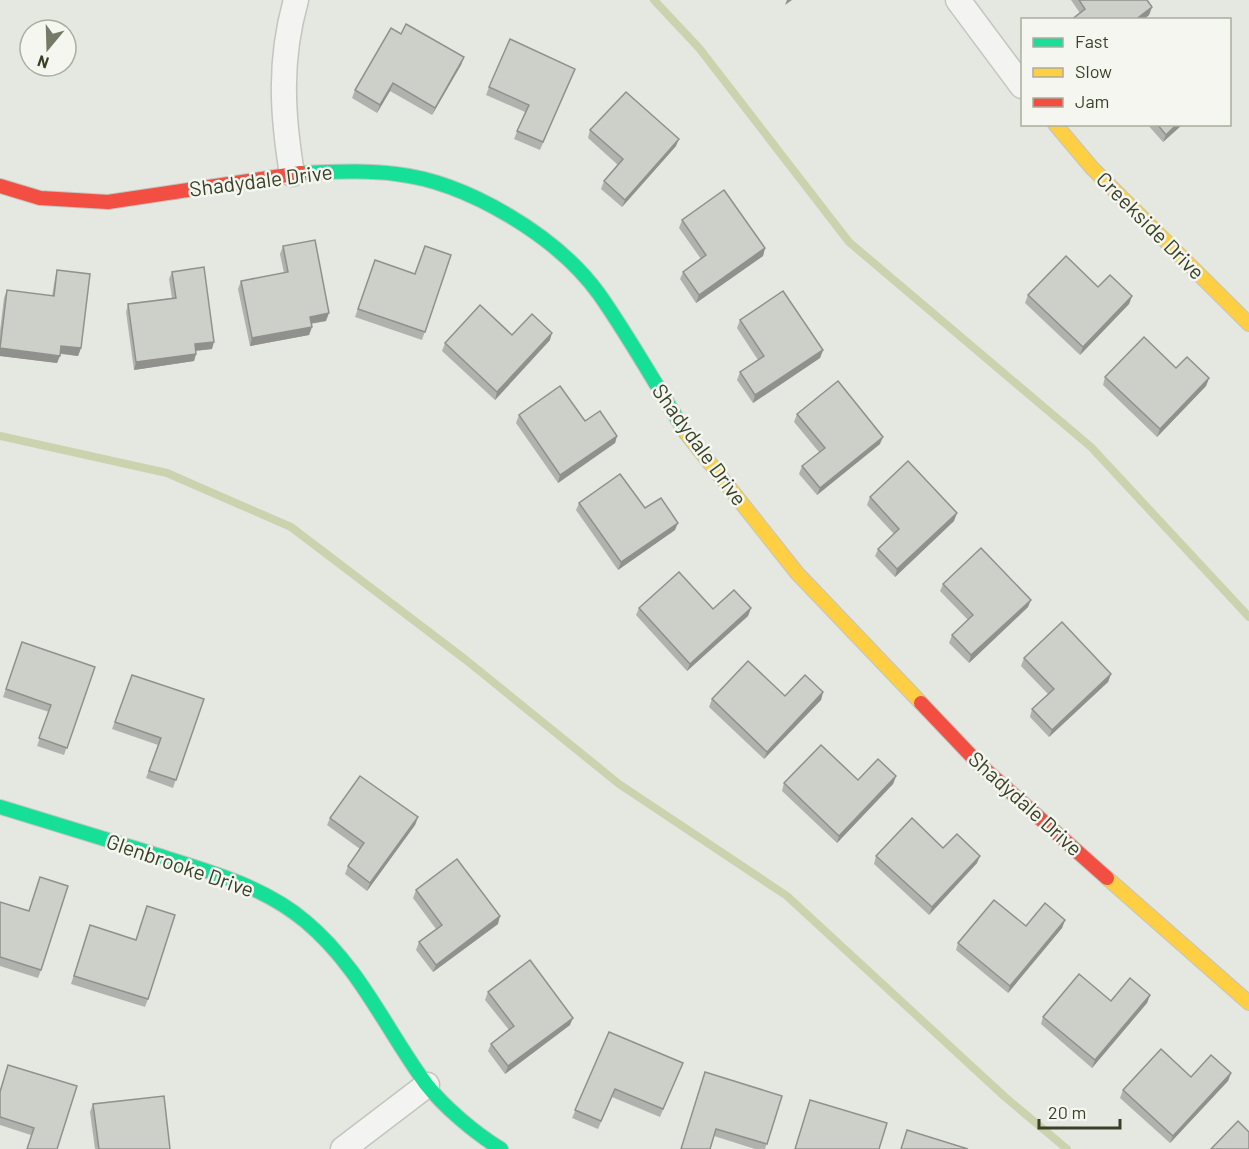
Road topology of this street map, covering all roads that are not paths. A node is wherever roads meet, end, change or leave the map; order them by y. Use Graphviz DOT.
graph roads {
  1 [pos="296,0"];
  2 [pos="958,0"];
  3 [pos="1021,83"];
  4 [pos="1057,126"];
  5 [pos="292,174"];
  6 [pos="0,186"];
  7 [pos="1249,324"];
  8 [pos="0,807"];
  9 [pos="1245,992"];
  10 [pos="427,1085"];
  11 [pos="343,1149"];
  12 [pos="501,1149"];
  1 -- 5 [label="street"];
  2 -- 3 [label="street"];
  4 -- 7 [label="street, Creekside Drive"];
  5 -- 6 [label="street, Shadydale Drive"];
  5 -- 9 [label="street, Shadydale Drive"];
  8 -- 10 [label="street, Glenbrooke Drive"];
  10 -- 11 [label="street"];
  10 -- 12 [label="street, Glenbrooke Drive"];
}
